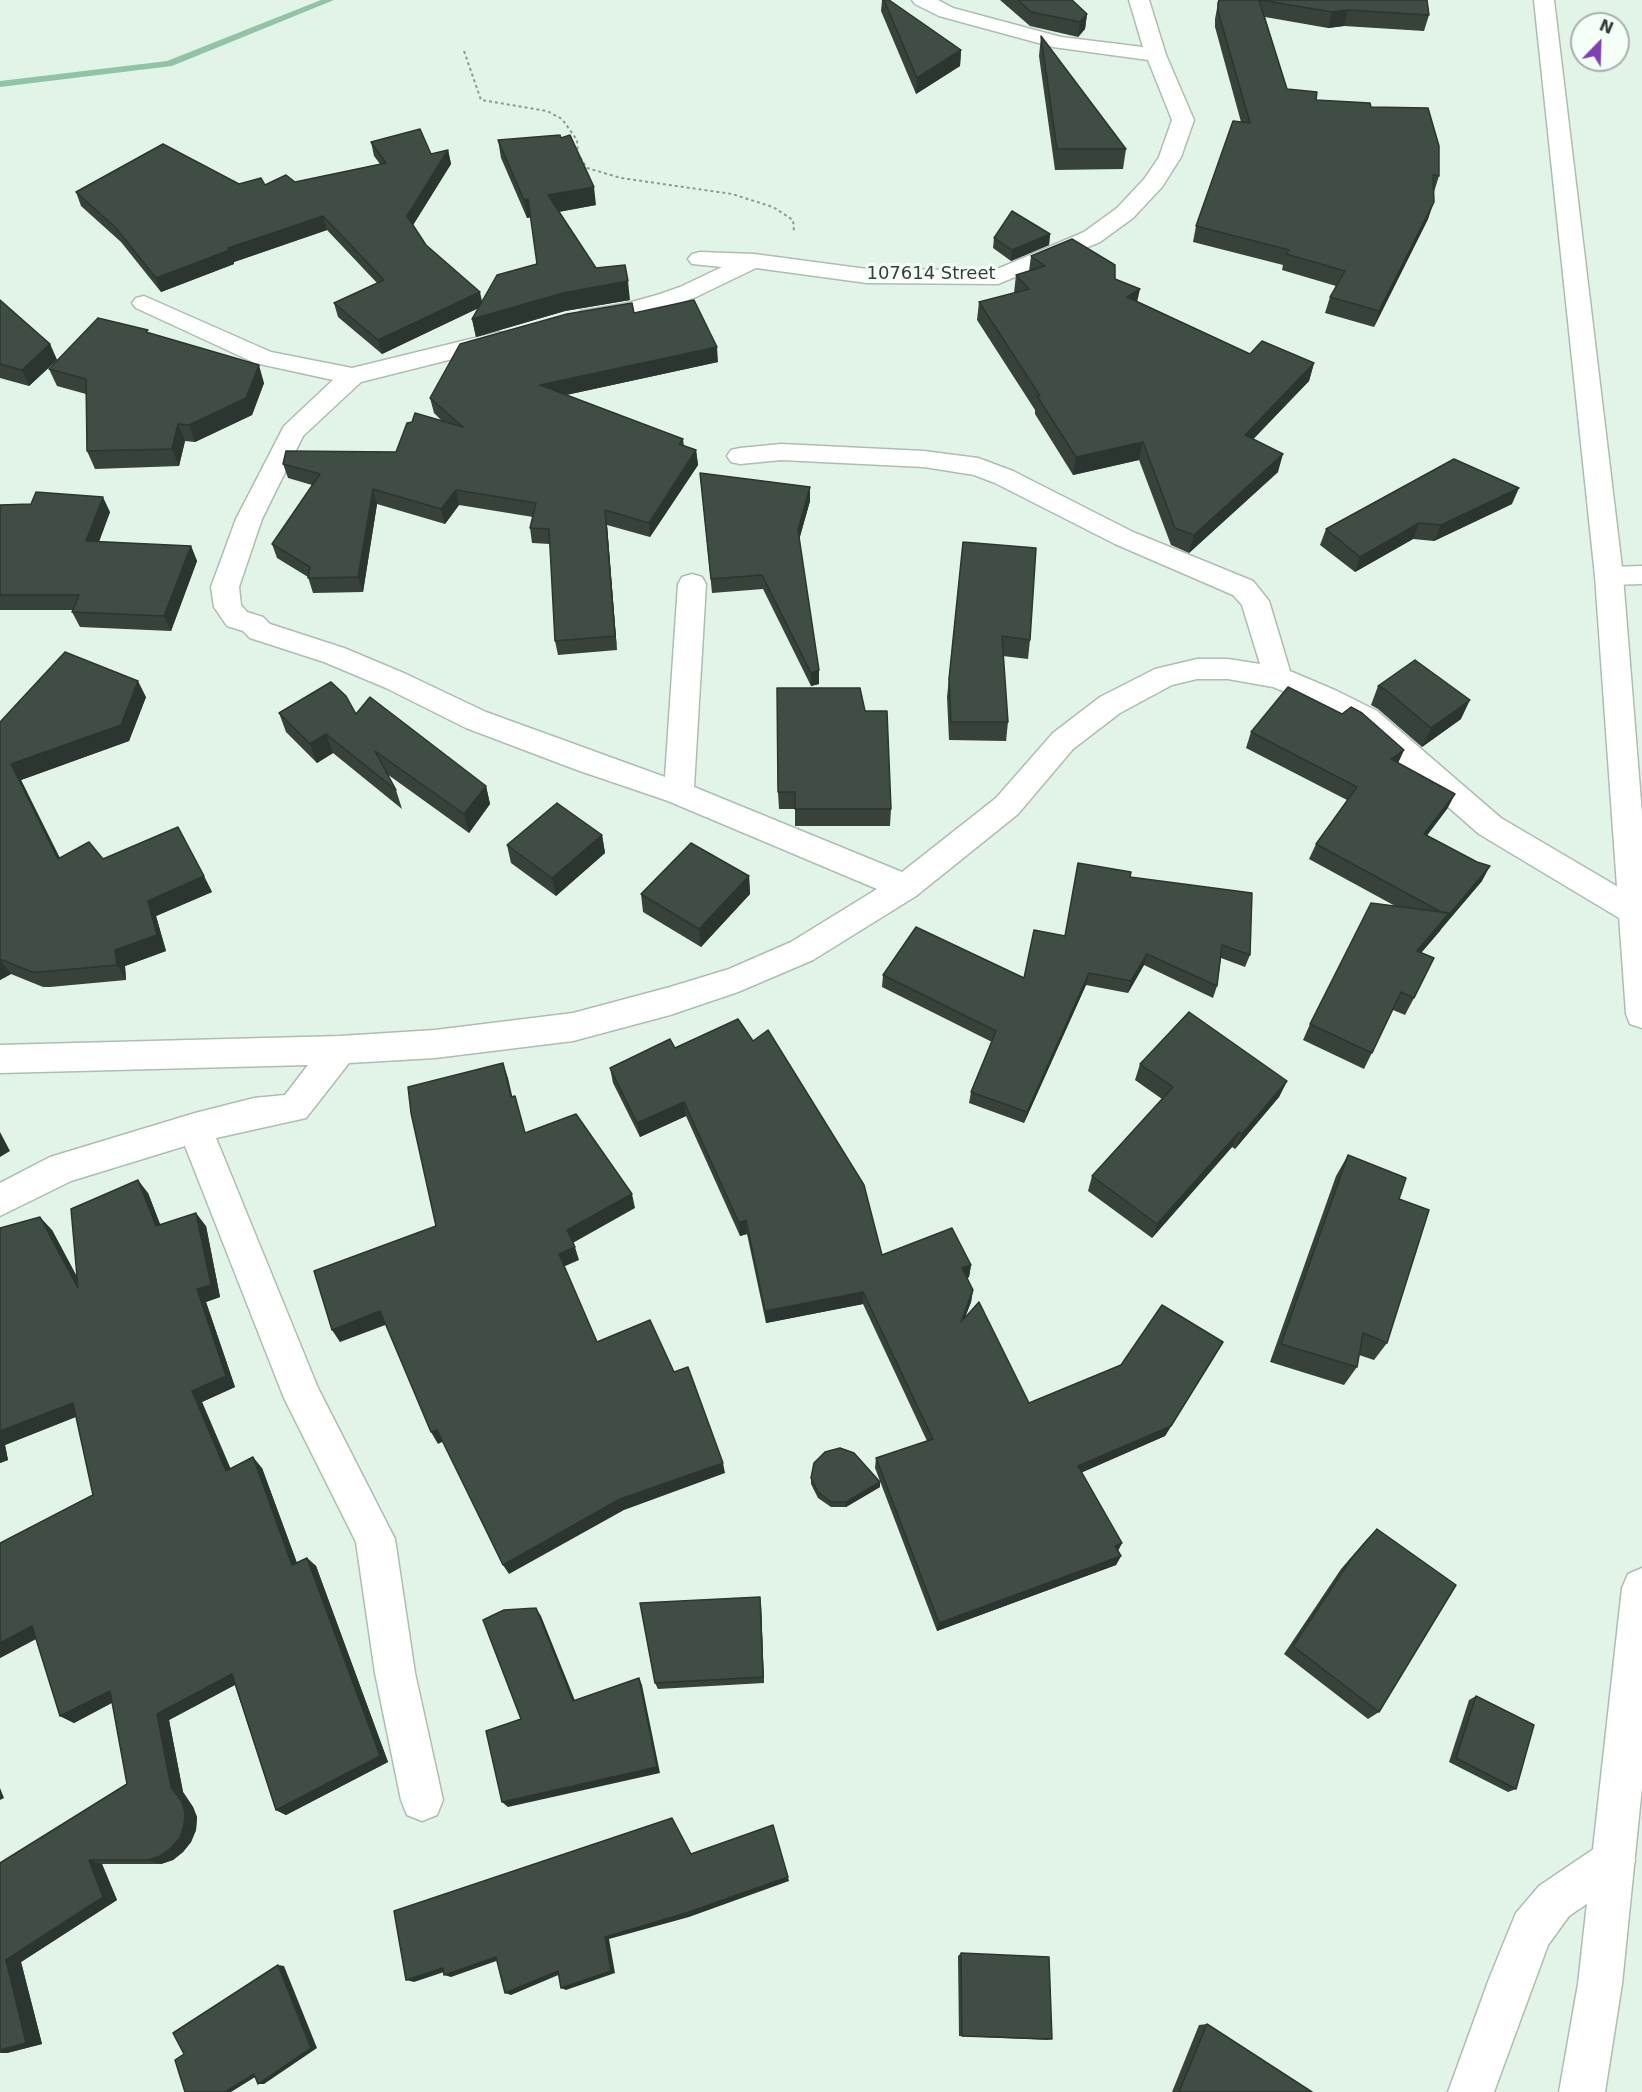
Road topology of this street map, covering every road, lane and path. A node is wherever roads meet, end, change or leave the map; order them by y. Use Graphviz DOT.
graph roads {
  1 [pos="922,0"];
  2 [pos="1139,0"];
  3 [pos="1544,0"];
  4 [pos="464,51"];
  5 [pos="1156,55"];
  6 [pos="700,259"];
  7 [pos="754,261"];
  8 [pos="778,264"];
  9 [pos="144,303"];
  10 [pos="566,320"];
  11 [pos="523,333"];
  12 [pos="352,376"];
  13 [pos="740,456"];
  14 [pos="1642,575"];
  15 [pos="1609,576"];
  16 [pos="692,584"];
  17 [pos="1278,677"];
  18 [pos="679,793"];
  19 [pos="905,887"];
  20 [pos="1635,912"];
  21 [pos="1642,1014"];
  22 [pos="340,1050"];
  23 [pos="0,1059"];
  24 [pos="195,1128"];
  25 [pos="0,1200"];
  26 [pos="1642,1588"];
  27 [pos="422,1800"];
  28 [pos="1613,1861"];
  29 [pos="1471,2092"];
  30 [pos="1582,2092"];
  1 -- 5 [label="street"];
  2 -- 5 [label="street, 107614 Street"];
  3 -- 15 [label="street"];
  4 -- 8 [label="path"];
  5 -- 8 [label="street, 107614 Street"];
  6 -- 7 [label="street, 107614 Street"];
  7 -- 8 [label="street, 107614 Street"];
  7 -- 10 [label="street"];
  9 -- 12 [label="street"];
  11 -- 12 [label="street"];
  12 -- 18 [label="street"];
  13 -- 17 [label="street"];
  14 -- 15 [label="street"];
  15 -- 20 [label="street"];
  16 -- 18 [label="street"];
  17 -- 19 [label="street"];
  17 -- 20 [label="street"];
  18 -- 19 [label="street"];
  19 -- 22 [label="street"];
  20 -- 21 [label="street"];
  22 -- 23 [label="street"];
  22 -- 24 [label="street"];
  24 -- 25 [label="street"];
  24 -- 27 [label="street"];
  26 -- 28 [label="street"];
  28 -- 29 [label="street"];
  28 -- 30 [label="street"];
}
